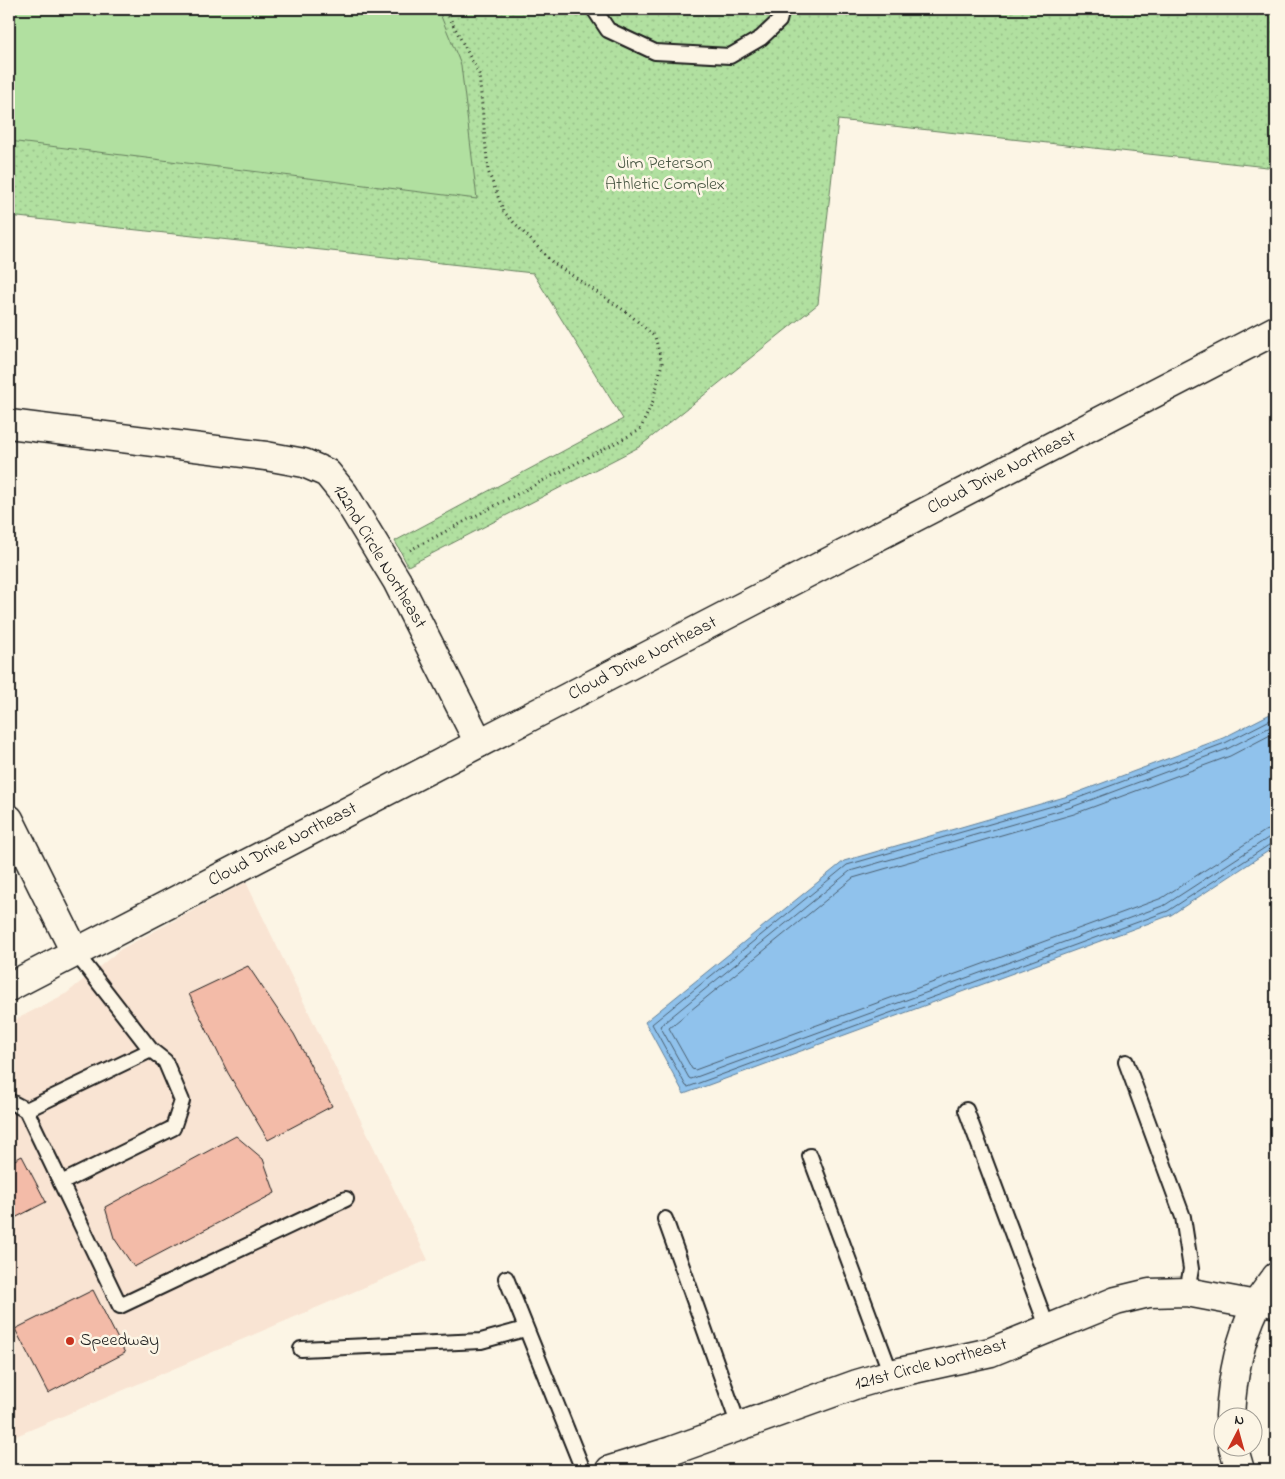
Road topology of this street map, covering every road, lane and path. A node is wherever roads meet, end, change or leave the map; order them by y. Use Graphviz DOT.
graph roads {
  1 [pos="445,9"];
  2 [pos="594,9"];
  3 [pos="782,9"];
  4 [pos="1276,330"];
  5 [pos="9,424"];
  6 [pos="386,562"];
  7 [pos="479,744"];
  8 [pos="9,819"];
  9 [pos="75,952"];
  10 [pos="9,987"];
  11 [pos="151,1050"];
  12 [pos="1126,1062"];
  13 [pos="9,1101"];
  14 [pos="26,1110"];
  15 [pos="966,1110"];
  16 [pos="810,1156"];
  17 [pos="61,1183"];
  18 [pos="346,1199"];
  19 [pos="665,1219"];
  20 [pos="1276,1277"];
  21 [pos="506,1278"];
  22 [pos="1187,1292"];
  23 [pos="1266,1308"];
  24 [pos="525,1329"];
  25 [pos="1048,1329"];
  26 [pos="301,1349"];
  27 [pos="891,1374"];
  28 [pos="1231,1406"];
  29 [pos="739,1426"];
  30 [pos="1236,1456"];
  31 [pos="583,1470"];
  32 [pos="610,1470"];
  33 [pos="1240,1470"];
  1 -- 6 [label="path"];
  2 -- 3 [label="lane"];
  4 -- 7 [label="street, Cloud Drive Northeast"];
  5 -- 6 [label="street, 122nd Circle Northeast"];
  6 -- 7 [label="street, 122nd Circle Northeast"];
  7 -- 9 [label="street, Cloud Drive Northeast"];
  8 -- 9 [label="street"];
  9 -- 10 [label="street, Cloud Drive Northeast"];
  9 -- 11 [label="lane"];
  11 -- 14 [label="lane"];
  11 -- 17 [label="lane"];
  12 -- 22 [label="lane"];
  13 -- 14 [label="lane"];
  14 -- 17 [label="lane"];
  15 -- 25 [label="lane"];
  16 -- 27 [label="lane"];
  17 -- 18 [label="lane"];
  19 -- 29 [label="lane"];
  20 -- 23 [label="street"];
  21 -- 24 [label="lane"];
  22 -- 23 [label="street, 121st Circle Northeast"];
  22 -- 25 [label="street, 121st Circle Northeast"];
  23 -- 28 [label="street"];
  24 -- 26 [label="lane"];
  24 -- 31 [label="lane"];
  25 -- 27 [label="street, 121st Circle Northeast"];
  27 -- 29 [label="street, 121st Circle Northeast"];
  29 -- 32 [label="street, 121st Circle Northeast"];
  30 -- 33 [label="street"];
}
